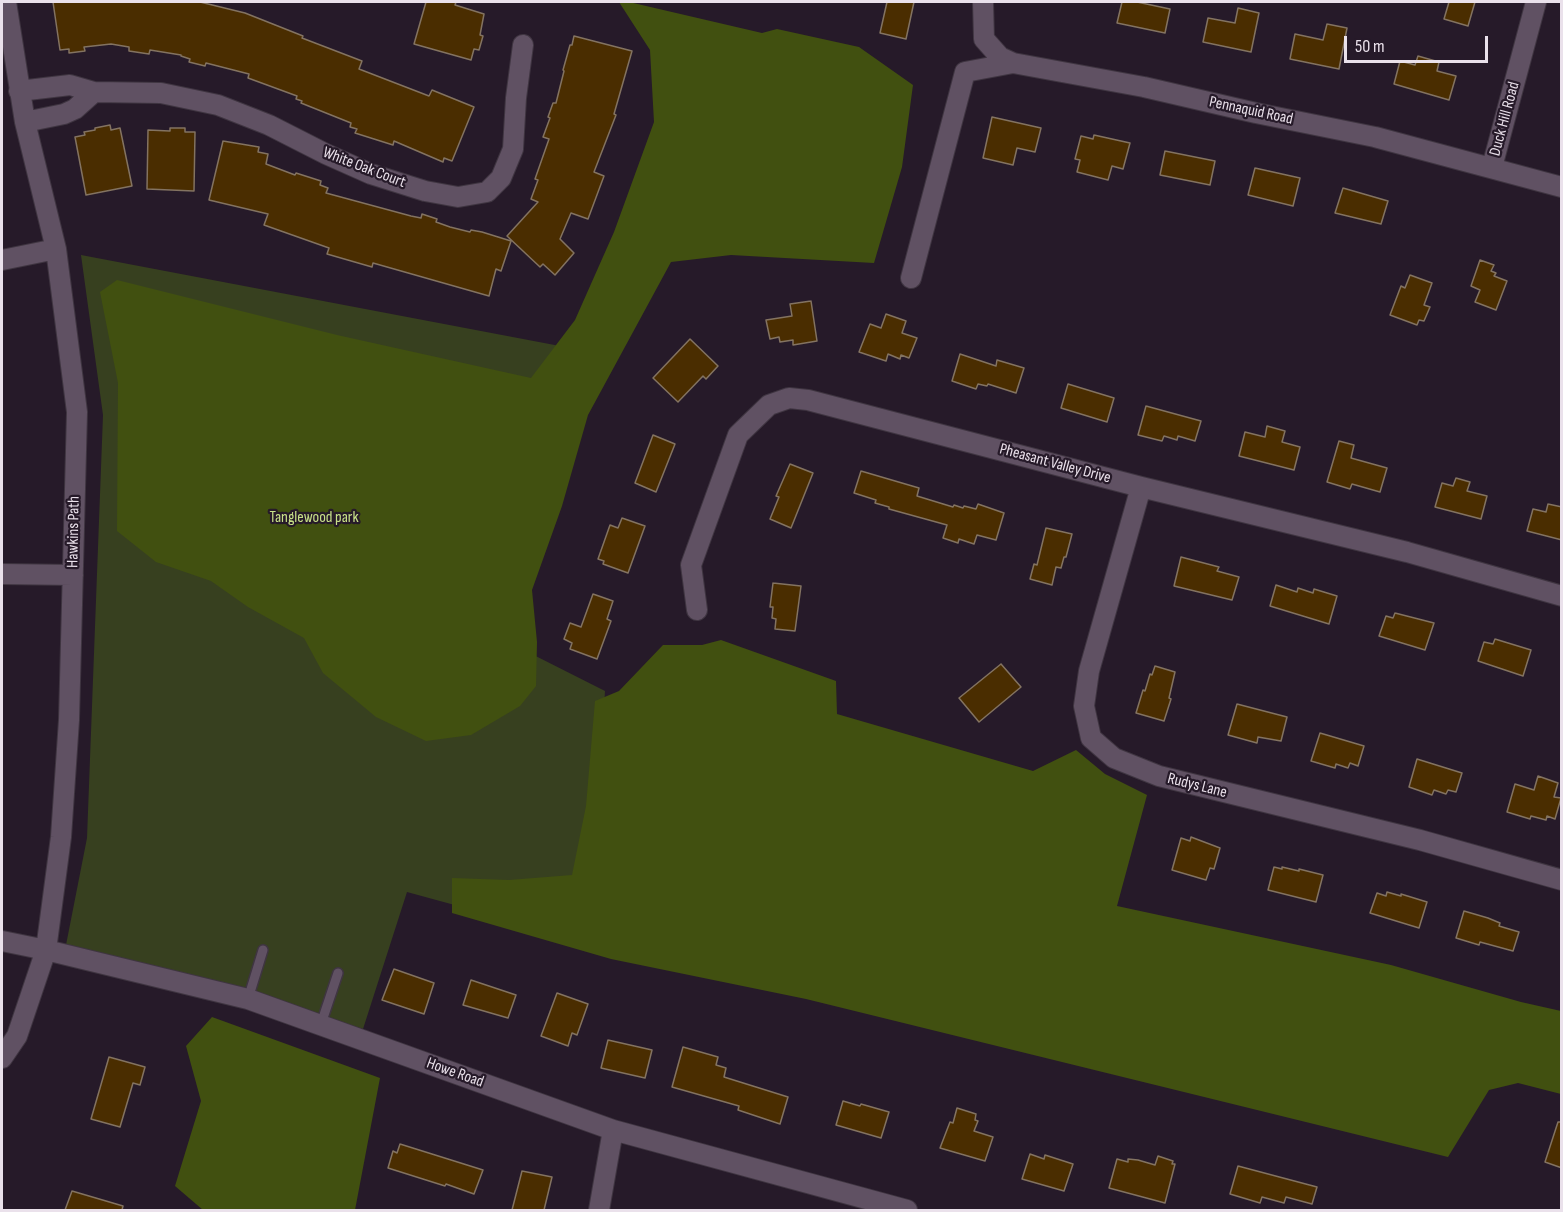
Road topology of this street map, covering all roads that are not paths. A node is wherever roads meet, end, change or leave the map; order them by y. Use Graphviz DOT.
graph roads {
  1 [pos="6,2"];
  2 [pos="983,2"];
  3 [pos="1536,2"];
  4 [pos="523,45"];
  5 [pos="1013,63"];
  6 [pos="19,91"];
  7 [pos="94,92"];
  8 [pos="25,122"];
  9 [pos="1492,167"];
  10 [pos="1562,186"];
  11 [pos="56,249"];
  12 [pos="2,260"];
  13 [pos="911,278"];
  14 [pos="1141,487"];
  15 [pos="2,574"];
  16 [pos="73,575"];
  17 [pos="1562,596"];
  18 [pos="697,610"];
  19 [pos="1562,880"];
  20 [pos="2,941"];
  21 [pos="46,950"];
  22 [pos="263,950"];
  23 [pos="338,973"];
  24 [pos="248,999"];
  25 [pos="321,1024"];
  26 [pos="2,1058"];
  27 [pos="613,1130"];
  28 [pos="599,1210"];
  29 [pos="907,1210"];
  1 -- 6 [label="street, Hawkins Path"];
  2 -- 5 [label="street, Pennaquid Road"];
  3 -- 9 [label="street, Duck Hill Road"];
  4 -- 7 [label="street, White Oak Court"];
  5 -- 9 [label="street, Pennaquid Road"];
  5 -- 13 [label="street"];
  6 -- 7 [label="street, White Oak Court"];
  6 -- 8 [label="street, Hawkins Path"];
  7 -- 8 [label="street"];
  8 -- 11 [label="street, Hawkins Path"];
  9 -- 10 [label="street, Pennaquid Road"];
  11 -- 12 [label="street"];
  11 -- 16 [label="street, Hawkins Path"];
  14 -- 17 [label="street, Pheasant Valley Drive"];
  14 -- 18 [label="street, Pheasant Valley Drive"];
  14 -- 19 [label="street, Rudys Lane"];
  15 -- 16 [label="street"];
  16 -- 21 [label="street, Hawkins Path"];
  20 -- 21 [label="street, Howe Road"];
  21 -- 24 [label="street, Howe Road"];
  21 -- 26 [label="street, Hawkins Path"];
  22 -- 24 [label="lane"];
  23 -- 25 [label="lane"];
  24 -- 25 [label="street, Howe Road"];
  25 -- 27 [label="street, Howe Road"];
  27 -- 28 [label="street"];
  27 -- 29 [label="street, Howe Road"];
}
